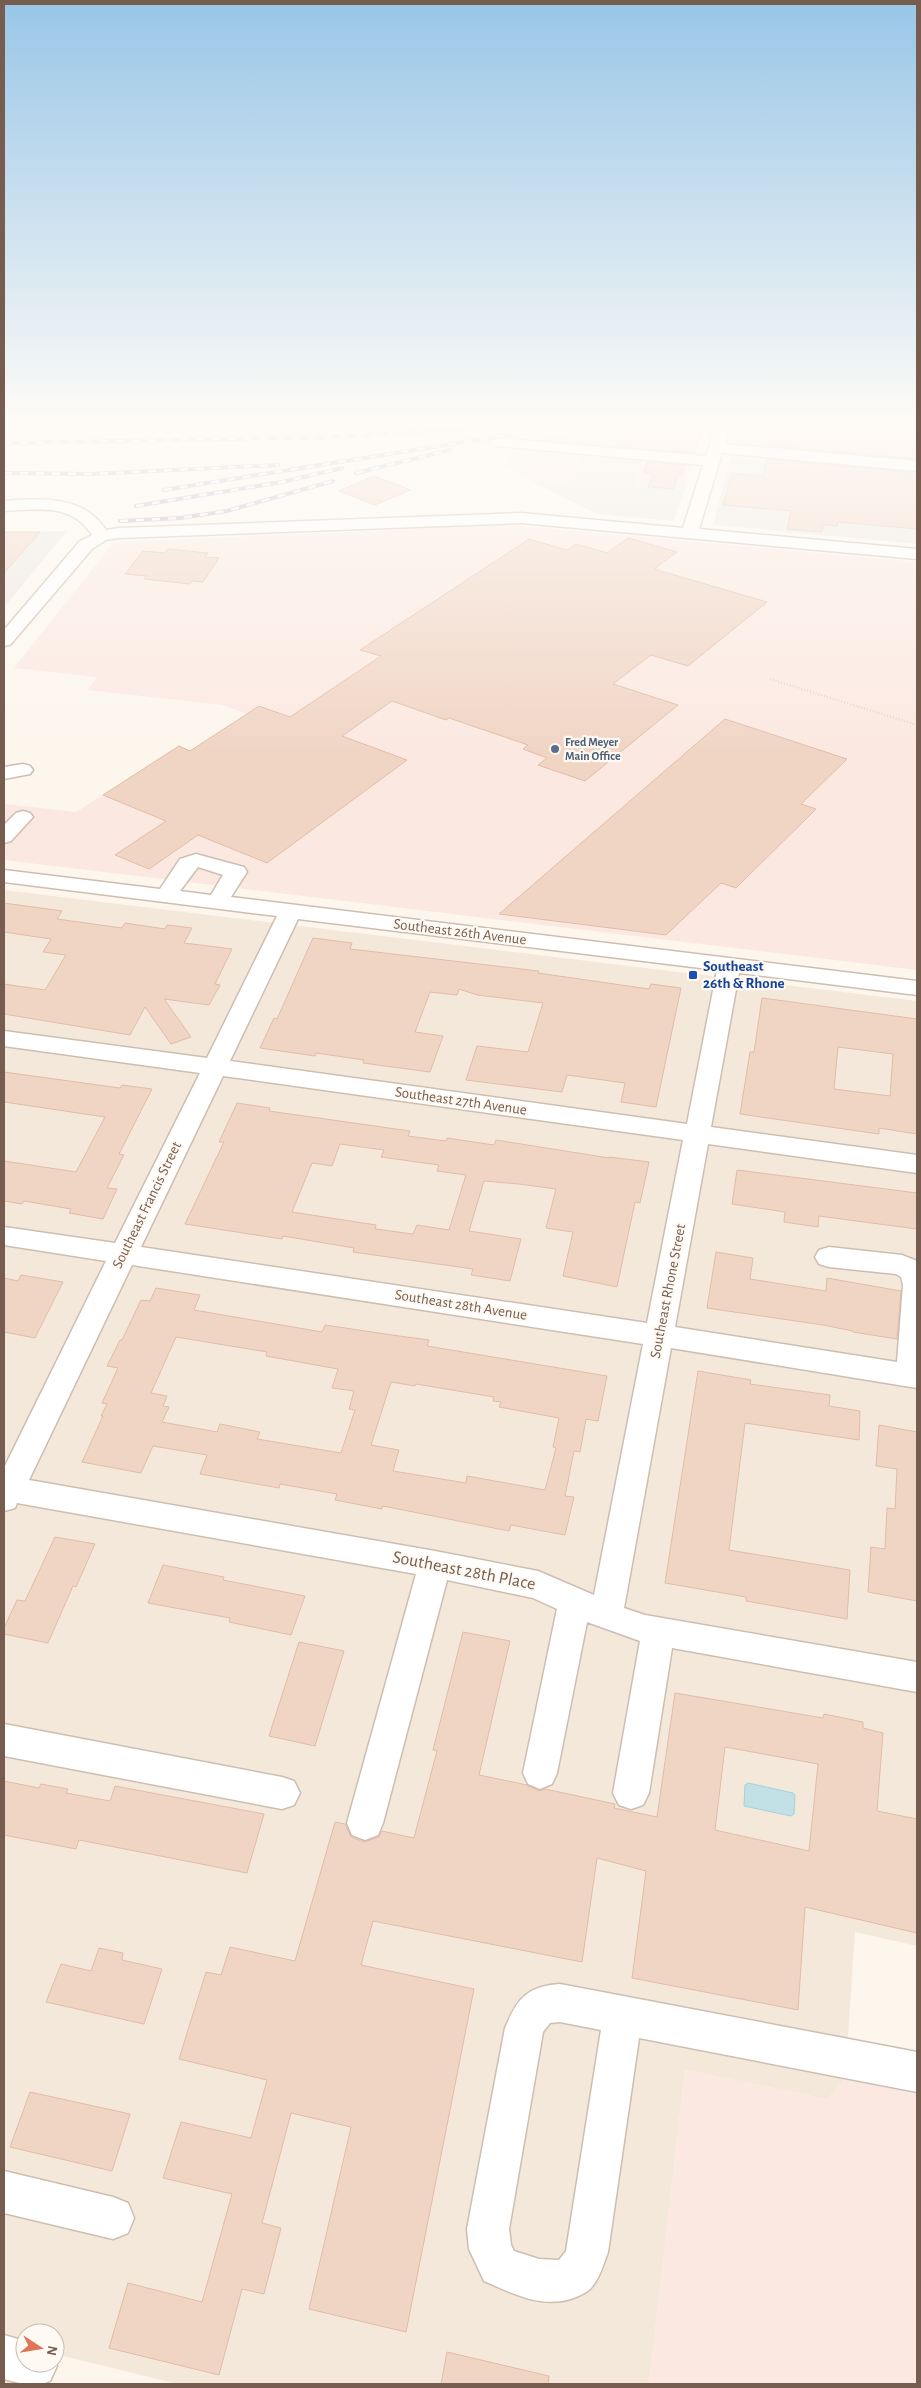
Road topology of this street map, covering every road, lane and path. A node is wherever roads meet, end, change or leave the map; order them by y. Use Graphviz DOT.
graph roads {
  1 [pos="97,529"];
  2 [pos="204,529"];
  3 [pos="638,529"];
  4 [pos="691,529"];
  5 [pos="690,534"];
  6 [pos="101,536"];
  7 [pos="917,554"];
  8 [pos="4,640"];
  9 [pos="770,679"];
  10 [pos="917,725"];
  11 [pos="24,770"];
  12 [pos="4,773"];
  13 [pos="23,817"];
  14 [pos="4,837"];
  15 [pos="4,876"];
  16 [pos="166,896"];
  17 [pos="217,902"];
  18 [pos="291,911"];
  19 [pos="729,966"];
  20 [pos="917,988"];
  21 [pos="4,1038"];
  22 [pos="214,1067"];
  23 [pos="698,1134"];
  24 [pos="917,1164"];
  25 [pos="4,1236"];
  26 [pos="123,1254"];
  27 [pos="829,1257"];
  28 [pos="660,1336"];
  29 [pos="914,1376"];
  30 [pos="6,1491"];
  31 [pos="435,1564"];
  32 [pos="575,1601"];
  33 [pos="606,1616"];
  34 [pos="658,1631"];
  35 [pos="917,1677"];
  36 [pos="4,1740"];
  37 [pos="540,1773"];
  38 [pos="282,1793"];
  39 [pos="632,1793"];
  40 [pos="365,1823"];
  41 [pos="623,2016"];
  42 [pos="908,2070"];
  43 [pos="4,2192"];
  44 [pos="112,2218"];
  1 -- 6 [label="street"];
  2 -- 6 [label="street"];
  3 -- 5 [label="street"];
  4 -- 5 [label="street"];
  5 -- 7 [label="street"];
  6 -- 8 [label="street"];
  9 -- 10 [label="path"];
  11 -- 12 [label="street"];
  13 -- 14 [label="street"];
  15 -- 16 [label="street, Southeast 26th Avenue"];
  16 -- 17 [label="street, Southeast 26th Avenue"];
  16 -- 17 [label="street"];
  17 -- 18 [label="street, Southeast 26th Avenue"];
  18 -- 19 [label="street, Southeast 26th Avenue"];
  18 -- 22 [label="street, Southeast Francis Street"];
  19 -- 20 [label="street, Southeast 26th Avenue"];
  19 -- 23 [label="street, Southeast Rhone Street"];
  21 -- 22 [label="street, Southeast 27th Avenue"];
  22 -- 23 [label="street, Southeast 27th Avenue"];
  22 -- 26 [label="street, Southeast Francis Street"];
  23 -- 24 [label="street, Southeast 27th Avenue"];
  23 -- 28 [label="street, Southeast Rhone Street"];
  25 -- 26 [label="street, Southeast 28th Avenue"];
  26 -- 28 [label="street, Southeast 28th Avenue"];
  26 -- 30 [label="street, Southeast Francis Street"];
  27 -- 29 [label="street"];
  28 -- 29 [label="street, Southeast 28th Avenue"];
  28 -- 33 [label="street, Southeast Rhone Street"];
  30 -- 31 [label="street, Southeast 28th Place"];
  31 -- 32 [label="street, Southeast 28th Place"];
  31 -- 40 [label="street"];
  32 -- 33 [label="street, Southeast 28th Place"];
  32 -- 37 [label="street"];
  33 -- 34 [label="street, Southeast 28th Place"];
  34 -- 35 [label="street, Southeast 28th Place"];
  34 -- 39 [label="street"];
  36 -- 38 [label="street"];
  41 -- 41 [label="street"];
  41 -- 42 [label="street"];
  43 -- 44 [label="street"];
}
